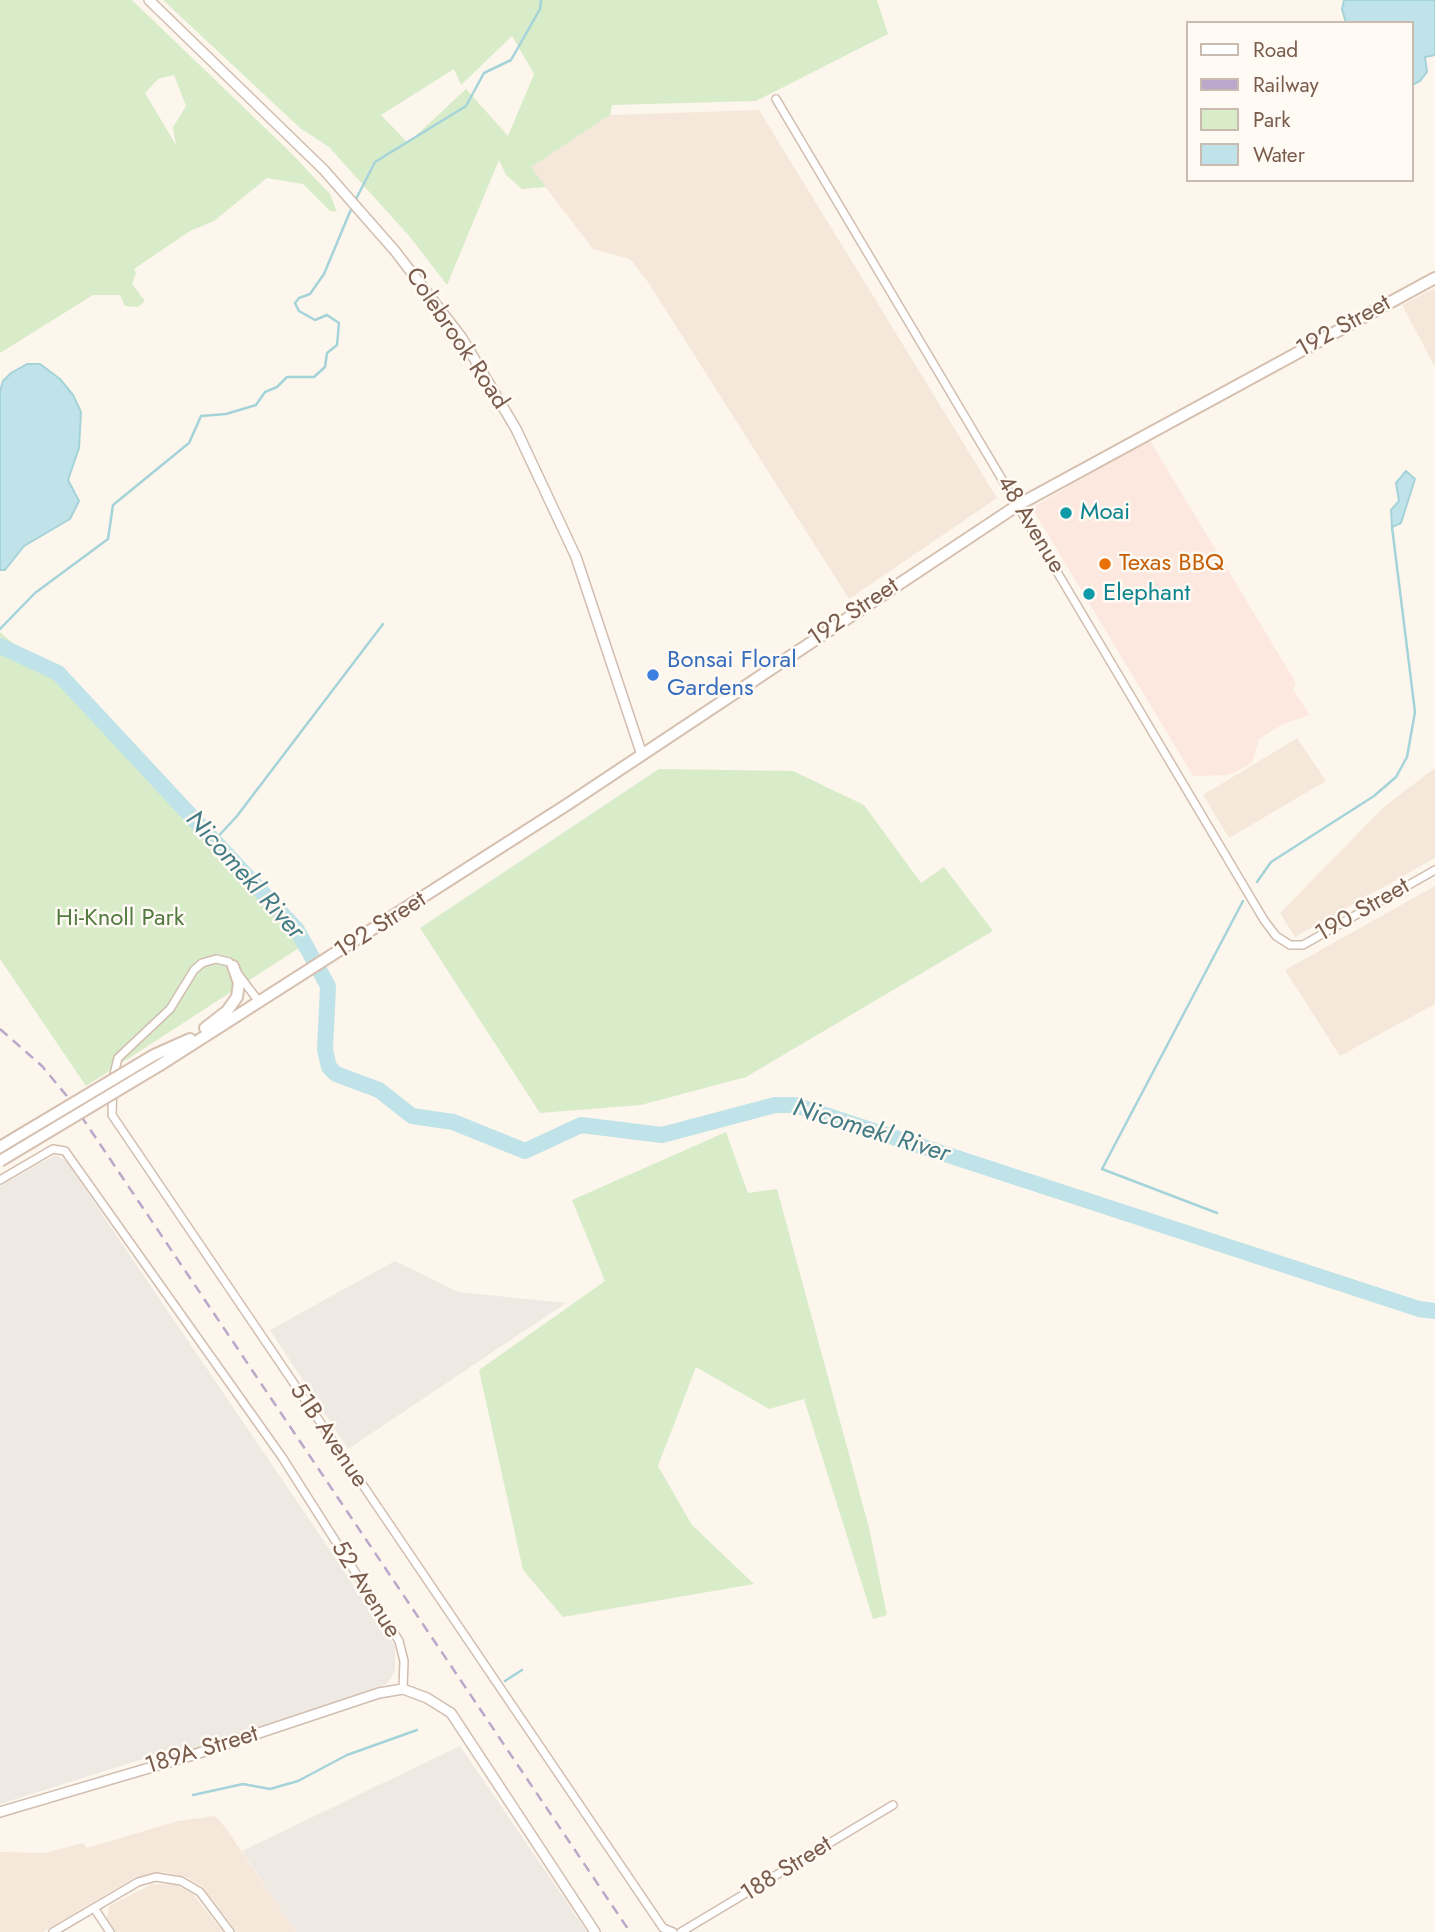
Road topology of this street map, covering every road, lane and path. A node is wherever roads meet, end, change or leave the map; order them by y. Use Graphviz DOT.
graph roads {
  1 [pos="149,0"];
  2 [pos="776,100"];
  3 [pos="1435,278"];
  4 [pos="1018,505"];
  5 [pos="642,755"];
  6 [pos="1435,870"];
  7 [pos="1290,945"];
  8 [pos="233,966"];
  9 [pos="260,1003"];
  10 [pos="222,1025"];
  11 [pos="180,1043"];
  12 [pos="157,1060"];
  13 [pos="0,1147"];
  14 [pos="0,1161"];
  15 [pos="0,1180"];
  16 [pos="403,1689"];
  17 [pos="892,1805"];
  18 [pos="0,1812"];
  19 [pos="94,1908"];
  20 [pos="53,1932"];
  21 [pos="110,1932"];
  22 [pos="230,1932"];
  23 [pos="595,1932"];
  24 [pos="673,1932"];
  25 [pos="681,1932"];
  1 -- 5 [label="street, Colebrook Road"];
  2 -- 4 [label="street, 48 Avenue"];
  3 -- 4 [label="main road, 192 Street"];
  4 -- 5 [label="main road, 192 Street"];
  4 -- 7 [label="street, 48 Avenue"];
  5 -- 9 [label="main road, 192 Street"];
  6 -- 7 [label="street, 190 Street"];
  8 -- 9 [label="street"];
  8 -- 11 [label="main road"];
  8 -- 24 [label="street, 51B Avenue"];
  9 -- 10 [label="main road, 192 Street"];
  10 -- 11 [label="main road, 192 Street"];
  10 -- 12 [label="main road, 192 Street"];
  11 -- 12 [label="main road, 192 Street"];
  12 -- 13 [label="main road, 192 Street, bridge"];
  12 -- 14 [label="main road, 192 Street, bridge"];
  15 -- 16 [label="street, 52 Avenue"];
  16 -- 18 [label="street, 189A Street"];
  16 -- 23 [label="street"];
  17 -- 25 [label="street, 188 Street"];
  19 -- 20 [label="street"];
  19 -- 21 [label="street"];
  19 -- 22 [label="street"];
}
